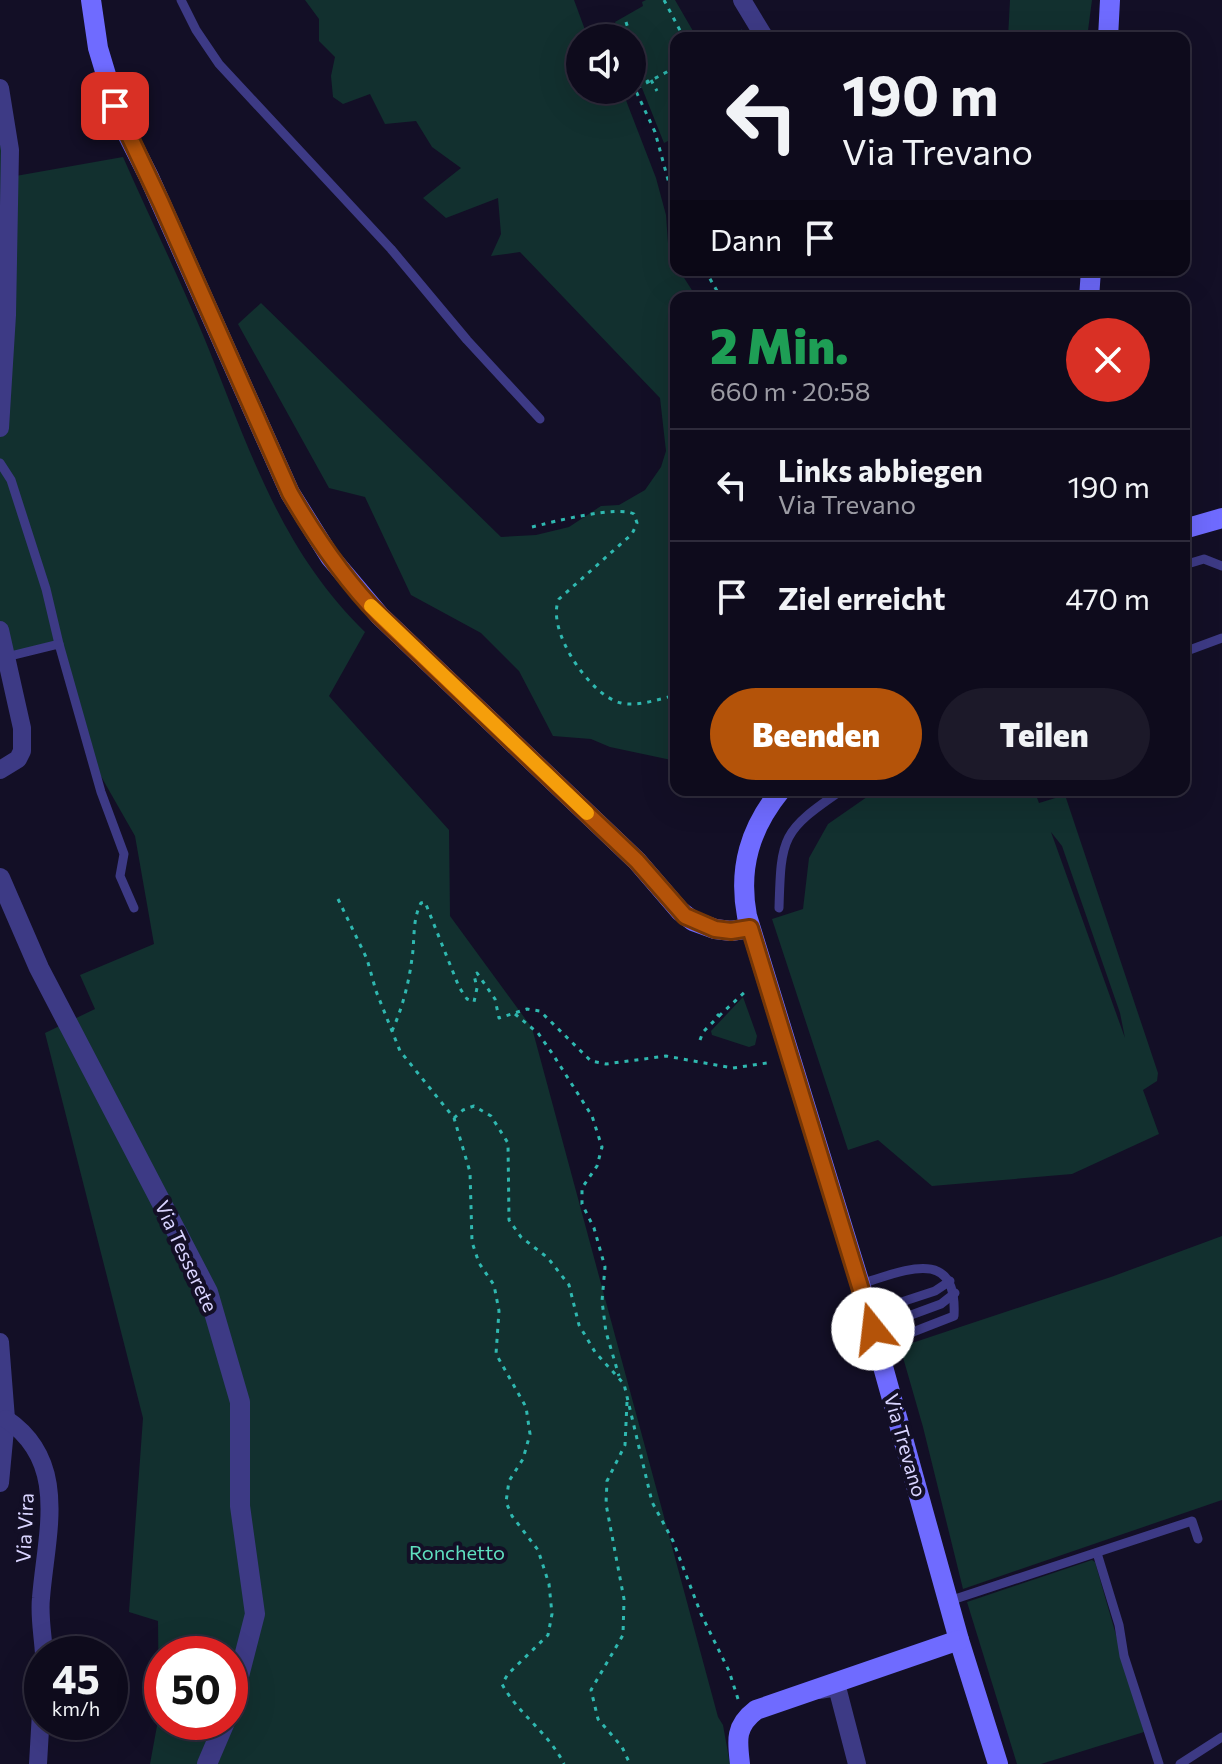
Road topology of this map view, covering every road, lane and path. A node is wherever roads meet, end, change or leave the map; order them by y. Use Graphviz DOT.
graph roads {
  1 [pos="91,0"];
  2 [pos="181,0"];
  3 [pos="664,0"];
  4 [pos="742,0"];
  5 [pos="1110,0"];
  6 [pos="681,32"];
  7 [pos="761,32"];
  8 [pos="1108,32"];
  9 [pos="670,70"];
  10 [pos="646,76"];
  11 [pos="649,81"];
  12 [pos="0,88"];
  13 [pos="657,91"];
  14 [pos="670,187"];
  15 [pos="540,419"];
  16 [pos="0,428"];
  17 [pos="0,463"];
  18 [pos="1222,518"];
  19 [pos="532,527"];
  20 [pos="1190,527"];
  21 [pos="1190,563"];
  22 [pos="1222,566"];
  23 [pos="0,630"];
  24 [pos="1222,638"];
  25 [pos="59,644"];
  26 [pos="1190,650"];
  27 [pos="6,657"];
  28 [pos="670,696"];
  29 [pos="0,770"];
  30 [pos="777,796"];
  31 [pos="833,796"];
  32 [pos="0,878"];
  33 [pos="338,899"];
  34 [pos="134,908"];
  35 [pos="779,908"];
  36 [pos="750,928"];
  37 [pos="748,989"];
  38 [pos="515,1014"];
  39 [pos="392,1031"];
  40 [pos="700,1040"];
  41 [pos="767,1063"];
  42 [pos="454,1118"];
  43 [pos="950,1281"];
  44 [pos="860,1284"];
  45 [pos="955,1293"];
  46 [pos="873,1329"];
  47 [pos="0,1342"];
  48 [pos="620,1380"];
  49 [pos="627,1397"];
  50 [pos="6,1419"];
  51 [pos="0,1483"];
  52 [pos="1198,1539"];
  53 [pos="1097,1553"];
  54 [pos="949,1601"];
  55 [pos="43,1636"];
  56 [pos="959,1640"];
  57 [pos="248,1641"];
  58 [pos="801,1693"];
  59 [pos="745,1718"];
  60 [pos="1222,1737"];
  61 [pos="39,1740"];
  62 [pos="217,1740"];
  63 [pos="38,1764"];
  64 [pos="207,1764"];
  65 [pos="564,1764"];
  66 [pos="630,1764"];
  67 [pos="740,1764"];
  68 [pos="857,1764"];
  69 [pos="998,1764"];
  70 [pos="1159,1764"];
  71 [pos="1180,1764"];
  1 -- 36 [label="main road"];
  2 -- 15 [label="lane"];
  3 -- 6 [label="path"];
  4 -- 7 [label="street"];
  5 -- 8 [label="main road"];
  9 -- 11 [label="path"];
  10 -- 11 [label="path"];
  11 -- 13 [label="path"];
  11 -- 14 [label="path"];
  12 -- 16 [label="street"];
  17 -- 25 [label="lane"];
  18 -- 20 [label="main road"];
  19 -- 28 [label="path"];
  21 -- 22 [label="lane"];
  23 -- 27 [label="street"];
  24 -- 26 [label="lane"];
  25 -- 27 [label="lane"];
  25 -- 34 [label="lane"];
  27 -- 29 [label="street"];
  30 -- 36 [label="main road, Via Trevano"];
  31 -- 35 [label="lane"];
  32 -- 57 [label="street, Via Tesserete"];
  33 -- 39 [label="path"];
  36 -- 44 [label="main road, Via Trevano"];
  37 -- 40 [label="path"];
  38 -- 39 [label="path"];
  38 -- 41 [label="path"];
  38 -- 48 [label="path"];
  39 -- 42 [label="path"];
  42 -- 48 [label="path"];
  42 -- 65 [label="path"];
  43 -- 44 [label="lane"];
  43 -- 45 [label="lane"];
  43 -- 46 [label="lane"];
  44 -- 46 [label="main road, Via Trevano"];
  45 -- 46 [label="lane"];
  45 -- 46 [label="lane"];
  46 -- 54 [label="main road, Via Trevano"];
  47 -- 50 [label="street"];
  48 -- 49 [label="path"];
  49 -- 59 [label="path"];
  49 -- 66 [label="path"];
  50 -- 51 [label="street"];
  50 -- 55 [label="street, Via Vira"];
  52 -- 53 [label="lane"];
  53 -- 54 [label="lane"];
  53 -- 70 [label="lane"];
  54 -- 56 [label="main road, Via Trevano"];
  56 -- 58 [label="main road"];
  56 -- 69 [label="main road, Via Trevano"];
  58 -- 59 [label="main road"];
  58 -- 68 [label="street"];
  59 -- 67 [label="main road"];
  60 -- 71 [label="lane"];
  61 -- 63 [label="street"];
  62 -- 64 [label="street"];
}
